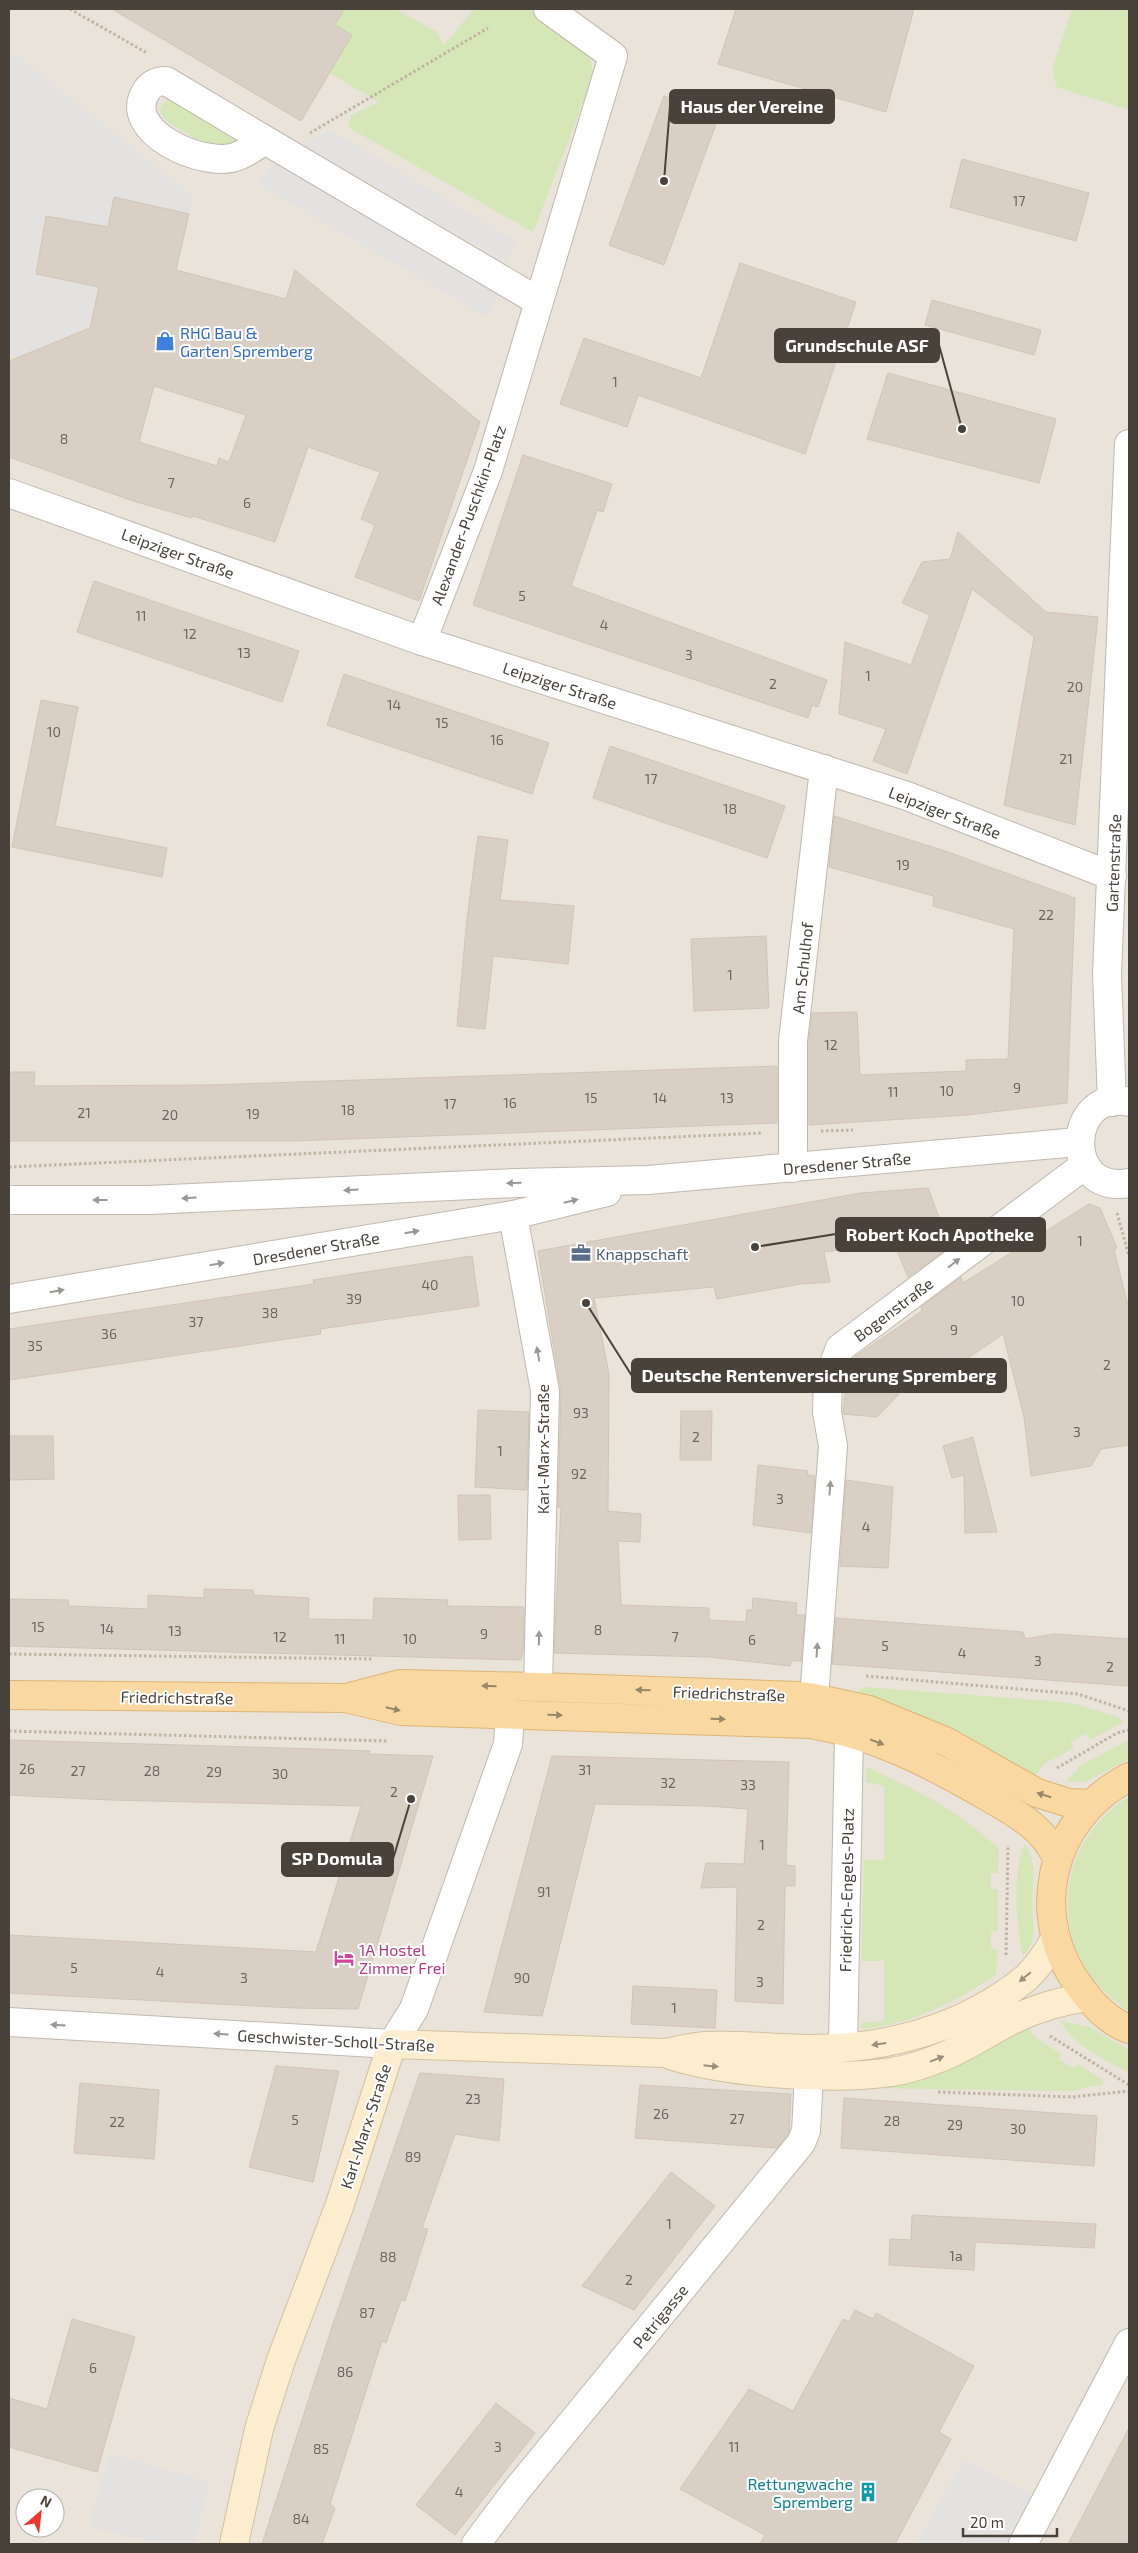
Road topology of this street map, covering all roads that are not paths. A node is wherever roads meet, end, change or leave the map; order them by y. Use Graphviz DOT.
graph roads {
  1 [pos="548,9"];
  2 [pos="273,145"];
  3 [pos="538,301"];
  4 [pos="1129,444"];
  5 [pos="9,493"];
  6 [pos="422,641"];
  7 [pos="824,770"];
  8 [pos="1112,876"];
  9 [pos="1120,1102"];
  10 [pos="1082,1153"];
  11 [pos="794,1168"];
  12 [pos="615,1181"];
  13 [pos="1122,1194"];
  14 [pos="9,1200"];
  15 [pos="514,1215"];
  16 [pos="9,1299"];
  17 [pos="538,1687"];
  18 [pos="9,1695"];
  19 [pos="345,1698"];
  20 [pos="814,1698"];
  21 [pos="510,1714"];
  22 [pos="849,1733"];
  23 [pos="1129,1777"];
  24 [pos="1091,1804"];
  25 [pos="1057,1859"];
  26 [pos="1056,1939"];
  27 [pos="1087,1997"];
  28 [pos="9,2022"];
  29 [pos="1129,2029"];
  30 [pos="392,2044"];
  31 [pos="843,2048"];
  32 [pos="664,2053"];
  33 [pos="810,2074"];
  34 [pos="1129,2343"];
  35 [pos="234,2544"];
  36 [pos="476,2544"];
  37 [pos="1023,2544"];
  1 -- 3 [label="street, Alexander-Puschkin-Platz"];
  2 -- 2 [label="street"];
  2 -- 3 [label="street"];
  3 -- 6 [label="street, Alexander-Puschkin-Platz"];
  4 -- 8 [label="street, Gartenstraße"];
  5 -- 6 [label="street, Leipziger Straße"];
  6 -- 7 [label="street, Leipziger Straße"];
  7 -- 8 [label="street, Leipziger Straße"];
  7 -- 11 [label="street, Am Schulhof"];
  8 -- 9 [label="street, Gartenstraße"];
  9 -- 10 [label="street"];
  10 -- 11 [label="street, Dresdener Straße"];
  10 -- 13 [label="street"];
  20 -- 10 [label="street, Bogenstraße, one-way"];
  11 -- 12 [label="street, Dresdener Straße"];
  12 -- 14 [label="street, Dresdener Straße, one-way"];
  15 -- 12 [label="street, Dresdener Straße, one-way"];
  16 -- 15 [label="street, Dresdener Straße, one-way"];
  17 -- 15 [label="street, Karl-Marx-Straße, one-way"];
  17 -- 19 [label="main road, Friedrichstraße, one-way"];
  20 -- 17 [label="main road, Friedrichstraße, one-way"];
  18 -- 19 [label="main road, Friedrichstraße"];
  19 -- 21 [label="main road, Friedrichstraße, one-way"];
  24 -- 20 [label="main road, Friedrichstraße, one-way"];
  21 -- 22 [label="main road, Friedrichstraße, one-way"];
  21 -- 30 [label="street, Karl-Marx-Straße"];
  22 -- 25 [label="main road, Friedrichstraße, one-way"];
  22 -- 31 [label="street, Friedrich-Engels-Platz"];
  23 -- 24 [label="main road"];
  24 -- 25 [label="main road"];
  25 -- 26 [label="main road"];
  26 -- 27 [label="main road"];
  26 -- 31 [label="main road, Geschwister-Scholl-Straße, one-way"];
  27 -- 29 [label="main road"];
  33 -- 27 [label="main road, Geschwister-Scholl-Straße, one-way"];
  30 -- 28 [label="street, Geschwister-Scholl-Straße, one-way"];
  30 -- 32 [label="main road, Geschwister-Scholl-Straße"];
  30 -- 35 [label="main road, Karl-Marx-Straße"];
  31 -- 32 [label="main road, Geschwister-Scholl-Straße"];
  32 -- 33 [label="main road, Geschwister-Scholl-Straße, one-way"];
  33 -- 36 [label="street, Petrigasse"];
  34 -- 37 [label="street"];
}
